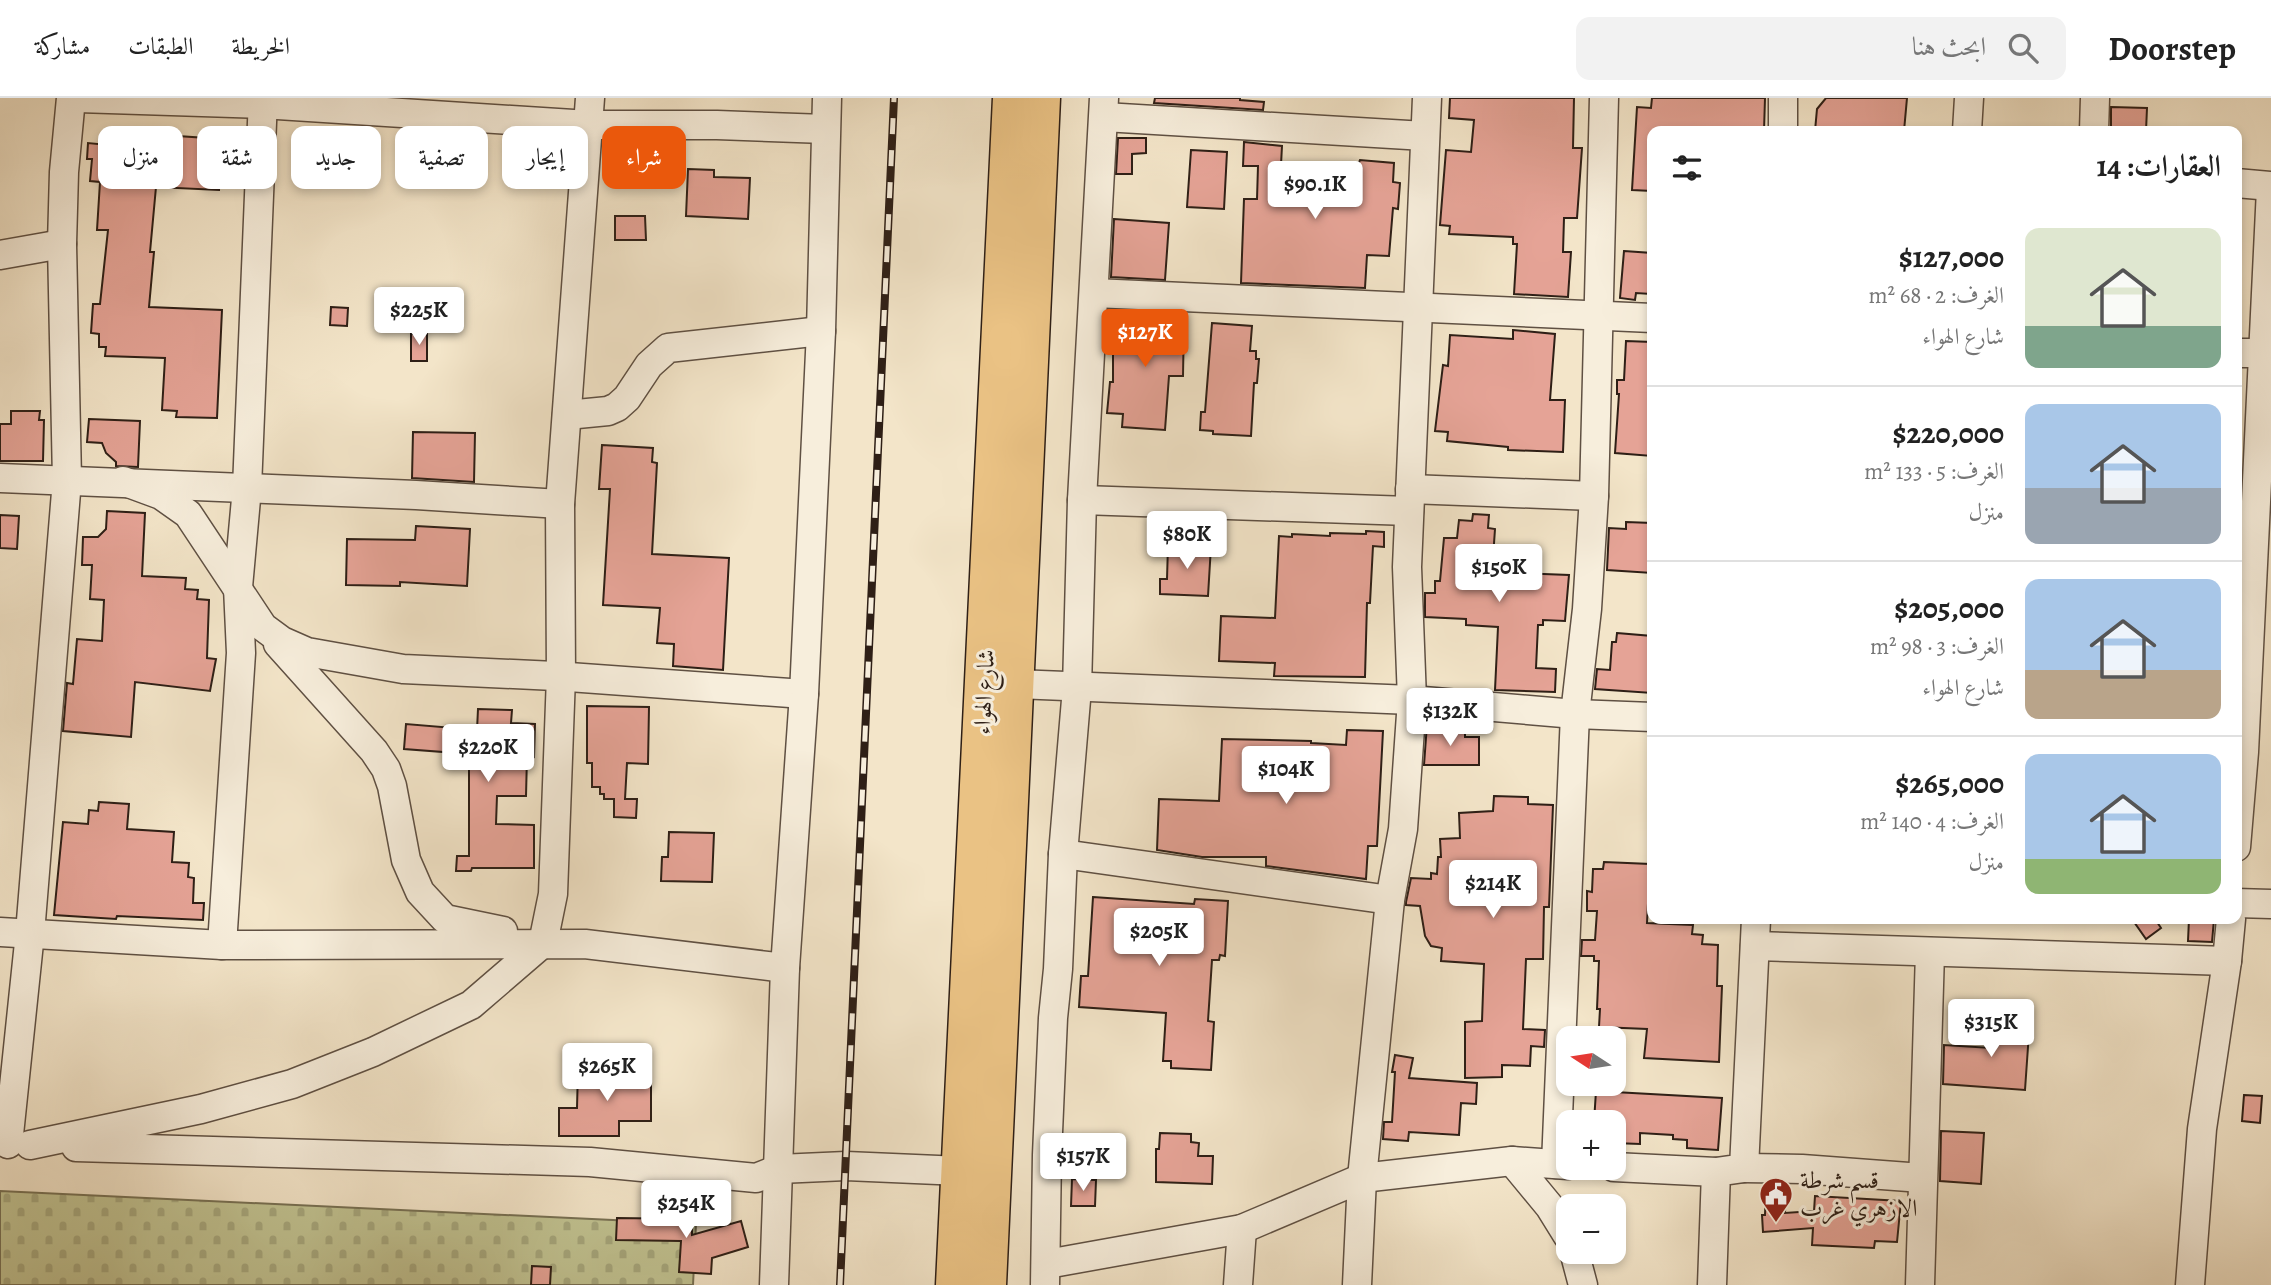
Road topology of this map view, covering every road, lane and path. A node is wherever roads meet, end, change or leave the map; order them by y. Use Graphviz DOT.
graph roads {
  1 [pos="71,98"];
  2 [pos="78,98"];
  3 [pos="827,98"];
  4 [pos="1012,98"];
  5 [pos="1041,98"];
  6 [pos="1427,98"];
  7 [pos="1604,98"];
  8 [pos="1783,98"];
  9 [pos="1969,98"];
  10 [pos="2095,98"];
  11 [pos="263,101"];
  12 [pos="1104,108"];
  13 [pos="590,111"];
  14 [pos="1783,126"];
  15 [pos="1967,126"];
  16 [pos="2094,126"];
  17 [pos="825,129"];
  18 [pos="1425,136"];
  19 [pos="2242,184"];
  20 [pos="2271,188"];
  21 [pos="62,244"];
  22 [pos="0,255"];
  23 [pos="1094,293"];
  24 [pos="1419,308"];
  25 [pos="1597,314"];
  26 [pos="1647,318"];
  27 [pos="821,331"];
  28 [pos="2250,353"];
  29 [pos="567,415"];
  30 [pos="0,478"];
  31 [pos="67,480"];
  32 [pos="123,481"];
  33 [pos="247,488"];
  34 [pos="1594,496"];
  35 [pos="1082,500"];
  36 [pos="1410,500"];
  37 [pos="560,504"];
  38 [pos="2262,558"];
  39 [pos="238,587"];
  40 [pos="263,627"];
  41 [pos="561,676"];
  42 [pos="1014,684"];
  43 [pos="1077,688"];
  44 [pos="804,694"];
  45 [pos="1412,700"];
  46 [pos="1575,714"];
  47 [pos="1647,717"];
  48 [pos="2242,734"];
  49 [pos="1063,853"];
  50 [pos="1390,900"];
  51 [pos="2242,903"];
  52 [pos="2271,904"];
  53 [pos="2231,924"];
  54 [pos="0,932"];
  55 [pos="30,933"];
  56 [pos="1756,933"];
  57 [pos="543,943"];
  58 [pos="222,945"];
  59 [pos="1930,952"];
  60 [pos="2227,961"];
  61 [pos="785,968"];
  62 [pos="1564,1110"];
  63 [pos="13,1144"];
  64 [pos="1512,1161"];
  65 [pos="1556,1165"];
  66 [pos="1626,1168"];
  67 [pos="1744,1168"];
  68 [pos="779,1169"];
  69 [pos="961,1171"];
  70 [pos="1716,1172"];
  71 [pos="1362,1178"];
  72 [pos="1922,1178"];
  73 [pos="1556,1217"];
  74 [pos="1242,1229"];
  75 [pos="1577,1264"];
  76 [pos="1046,1274"];
  77 [pos="774,1285"];
  78 [pos="954,1285"];
  79 [pos="987,1285"];
  80 [pos="1238,1285"];
  81 [pos="1357,1285"];
  82 [pos="1583,1285"];
  83 [pos="1712,1285"];
  84 [pos="1920,1285"];
  85 [pos="2190,1285"];
  1 -- 21 [label="street"];
  2 -- 11 [label="street"];
  3 -- 17 [label="street"];
  4 -- 69 [label="highway, شارع الهواء"];
  5 -- 42 [label="highway, شارع الهواء"];
  6 -- 18 [label="street"];
  7 -- 25 [label="street"];
  8 -- 14 [label="street"];
  9 -- 15 [label="street"];
  10 -- 16 [label="street"];
  11 -- 13 [label="street"];
  11 -- 33 [label="street"];
  12 -- 18 [label="street"];
  12 -- 23 [label="street"];
  13 -- 17 [label="street"];
  13 -- 29 [label="street"];
  17 -- 27 [label="street"];
  18 -- 24 [label="street"];
  19 -- 20 [label="street"];
  20 -- 28 [label="street"];
  21 -- 22 [label="street"];
  21 -- 31 [label="street"];
  23 -- 24 [label="street"];
  23 -- 35 [label="street"];
  24 -- 25 [label="street"];
  24 -- 36 [label="street"];
  25 -- 26 [label="street"];
  25 -- 34 [label="street"];
  27 -- 29 [label="street"];
  27 -- 44 [label="street"];
  28 -- 38 [label="street"];
  29 -- 37 [label="street"];
  30 -- 31 [label="street"];
  31 -- 32 [label="street"];
  31 -- 55 [label="street"];
  32 -- 33 [label="street"];
  32 -- 39 [label="street"];
  33 -- 37 [label="street"];
  33 -- 39 [label="street"];
  34 -- 36 [label="street"];
  34 -- 46 [label="street"];
  35 -- 36 [label="street"];
  35 -- 43 [label="street"];
  36 -- 45 [label="street"];
  37 -- 41 [label="street"];
  38 -- 48 [label="street"];
  39 -- 40 [label="street"];
  39 -- 58 [label="street"];
  40 -- 41 [label="street"];
  40 -- 57 [label="street"];
  41 -- 44 [label="street"];
  41 -- 57 [label="street"];
  42 -- 43 [label="street"];
  42 -- 79 [label="highway, شارع الهواء"];
  43 -- 45 [label="street"];
  43 -- 49 [label="street"];
  44 -- 61 [label="street"];
  45 -- 46 [label="street"];
  45 -- 50 [label="street"];
  46 -- 47 [label="street"];
  46 -- 62 [label="street"];
  49 -- 50 [label="street"];
  49 -- 76 [label="street"];
  50 -- 71 [label="street"];
  51 -- 52 [label="street"];
  53 -- 60 [label="street"];
  54 -- 55 [label="street"];
  55 -- 58 [label="street"];
  55 -- 63 [label="street"];
  56 -- 59 [label="street"];
  56 -- 67 [label="street"];
  57 -- 58 [label="street"];
  57 -- 61 [label="street"];
  57 -- 63 [label="street"];
  59 -- 60 [label="street"];
  59 -- 72 [label="street"];
  60 -- 85 [label="street"];
  61 -- 68 [label="street"];
  63 -- 68 [label="street"];
  64 -- 65 [label="street"];
  64 -- 71 [label="street"];
  64 -- 73 [label="street"];
  66 -- 70 [label="street"];
  67 -- 70 [label="street"];
  67 -- 72 [label="street"];
  68 -- 69 [label="street"];
  68 -- 77 [label="street"];
  69 -- 78 [label="highway, شارع الهواء"];
  70 -- 83 [label="street"];
  71 -- 74 [label="street"];
  71 -- 81 [label="street"];
  72 -- 84 [label="street"];
  74 -- 76 [label="street"];
  74 -- 80 [label="street"];
  75 -- 82 [label="street"];
}
